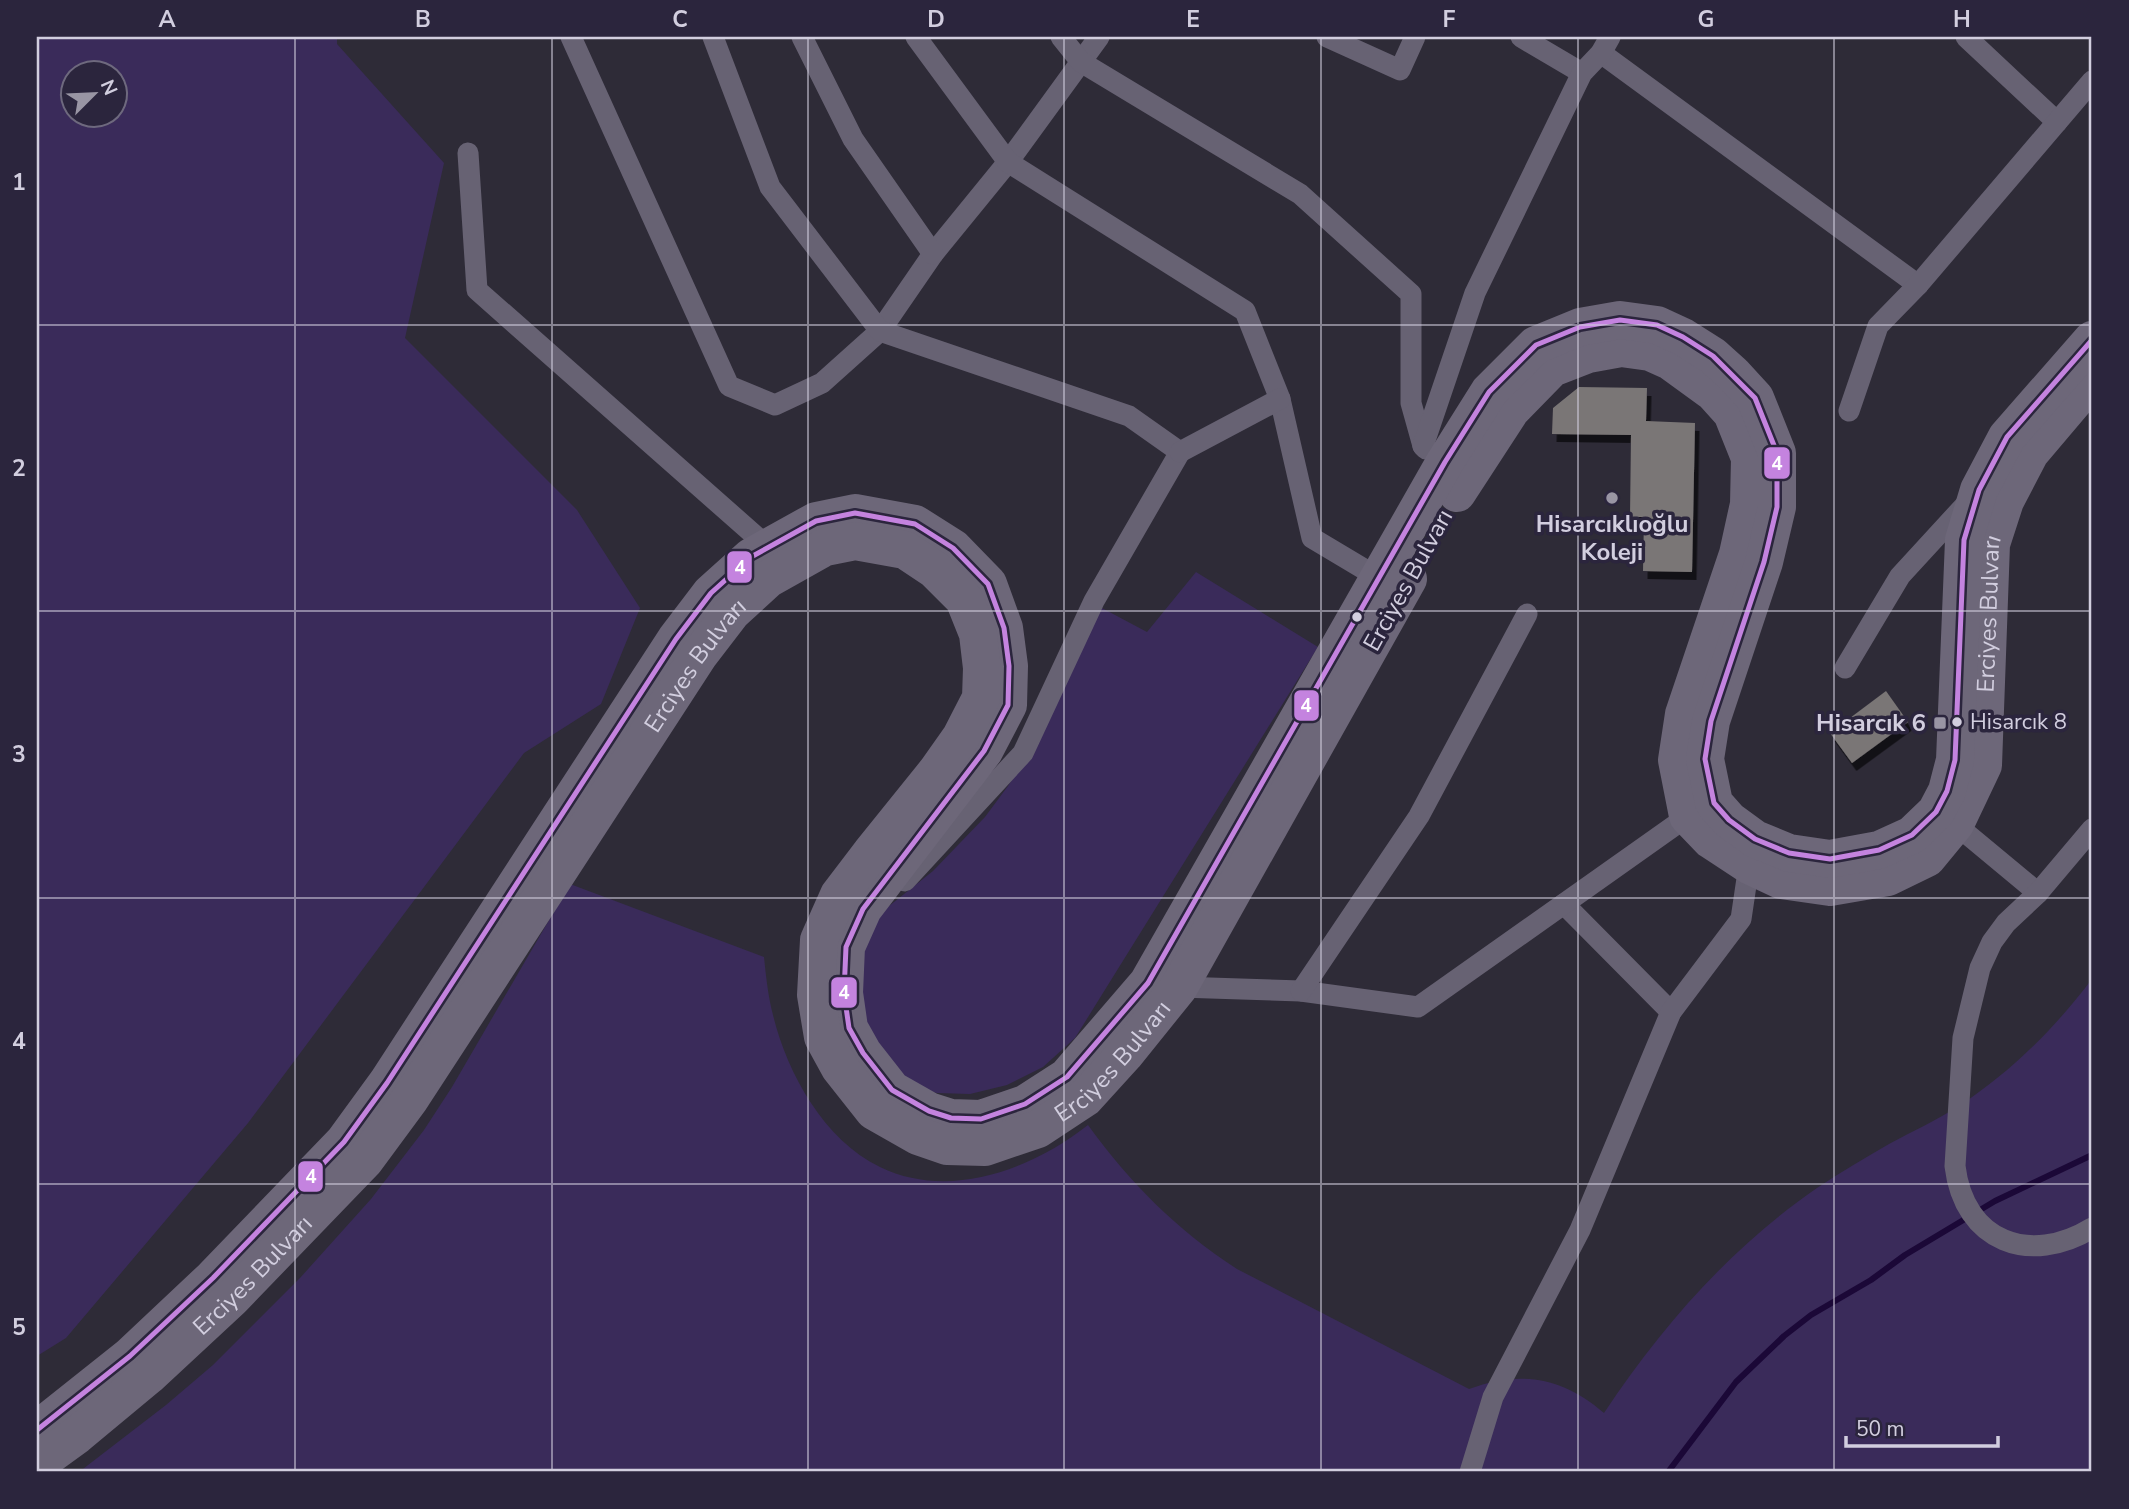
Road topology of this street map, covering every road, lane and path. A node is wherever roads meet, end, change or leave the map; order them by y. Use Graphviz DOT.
graph roads {
  1 [pos="570,37"];
  2 [pos="713,37"];
  3 [pos="802,37"];
  4 [pos="916,37"];
  5 [pos="1061,37"];
  6 [pos="1099,37"];
  7 [pos="1327,37"];
  8 [pos="1415,37"];
  9 [pos="1521,37"];
  10 [pos="1966,37"];
  11 [pos="1605,45"];
  12 [pos="1081,62"];
  13 [pos="1582,73"];
  14 [pos="2092,80"];
  15 [pos="2057,122"];
  16 [pos="468,153"];
  17 [pos="1008,162"];
  18 [pos="933,254"];
  19 [pos="1918,285"];
  20 [pos="880,331"];
  21 [pos="2092,340"];
  22 [pos="2092,380"];
  23 [pos="1280,399"];
  24 [pos="1849,411"];
  25 [pos="1180,452"];
  26 [pos="1434,454"];
  27 [pos="1979,490"];
  28 [pos="768,547"];
  29 [pos="1379,578"];
  30 [pos="1527,614"];
  31 [pos="1845,668"];
  32 [pos="1688,816"];
  33 [pos="1955,824"];
  34 [pos="2092,829"];
  35 [pos="1749,865"];
  36 [pos="2038,893"];
  37 [pos="1564,904"];
  38 [pos="853,930"];
  39 [pos="1179,987"];
  40 [pos="1301,991"];
  41 [pos="1671,1013"];
  42 [pos="2092,1228"];
  43 [pos="37,1430"];
  44 [pos="37,1464"];
  45 [pos="1469,1472"];
  1 -- 20 [label="street"];
  2 -- 20 [label="street"];
  3 -- 18 [label="street"];
  4 -- 17 [label="street"];
  5 -- 12 [label="street"];
  6 -- 12 [label="street"];
  7 -- 8 [label="street"];
  9 -- 13 [label="street"];
  10 -- 15 [label="street"];
  11 -- 13 [label="street"];
  11 -- 19 [label="street"];
  12 -- 17 [label="street"];
  12 -- 26 [label="street"];
  13 -- 26 [label="street"];
  14 -- 15 [label="street"];
  15 -- 19 [label="street"];
  16 -- 28 [label="street"];
  17 -- 18 [label="street"];
  17 -- 23 [label="street"];
  18 -- 20 [label="street"];
  19 -- 24 [label="street"];
  20 -- 25 [label="street"];
  21 -- 27 [label="highway, Erciyes Bulvarı"];
  22 -- 33 [label="highway, Erciyes Bulvarı"];
  23 -- 25 [label="street"];
  23 -- 29 [label="street"];
  25 -- 38 [label="street"];
  26 -- 27 [label="highway, Erciyes Bulvarı"];
  26 -- 29 [label="highway, Erciyes Bulvarı"];
  27 -- 31 [label="street"];
  28 -- 38 [label="highway, Erciyes Bulvarı"];
  28 -- 43 [label="highway, Erciyes Bulvarı"];
  29 -- 38 [label="highway, Erciyes Bulvarı"];
  30 -- 40 [label="street"];
  32 -- 35 [label="highway, Erciyes Bulvarı"];
  32 -- 37 [label="street"];
  32 -- 39 [label="highway, Erciyes Bulvarı"];
  33 -- 35 [label="highway, Erciyes Bulvarı"];
  33 -- 36 [label="street"];
  34 -- 36 [label="street"];
  35 -- 41 [label="street"];
  36 -- 42 [label="street"];
  37 -- 40 [label="street"];
  37 -- 41 [label="street"];
  39 -- 40 [label="street"];
  39 -- 44 [label="highway, Erciyes Bulvarı"];
  41 -- 45 [label="street"];
}
